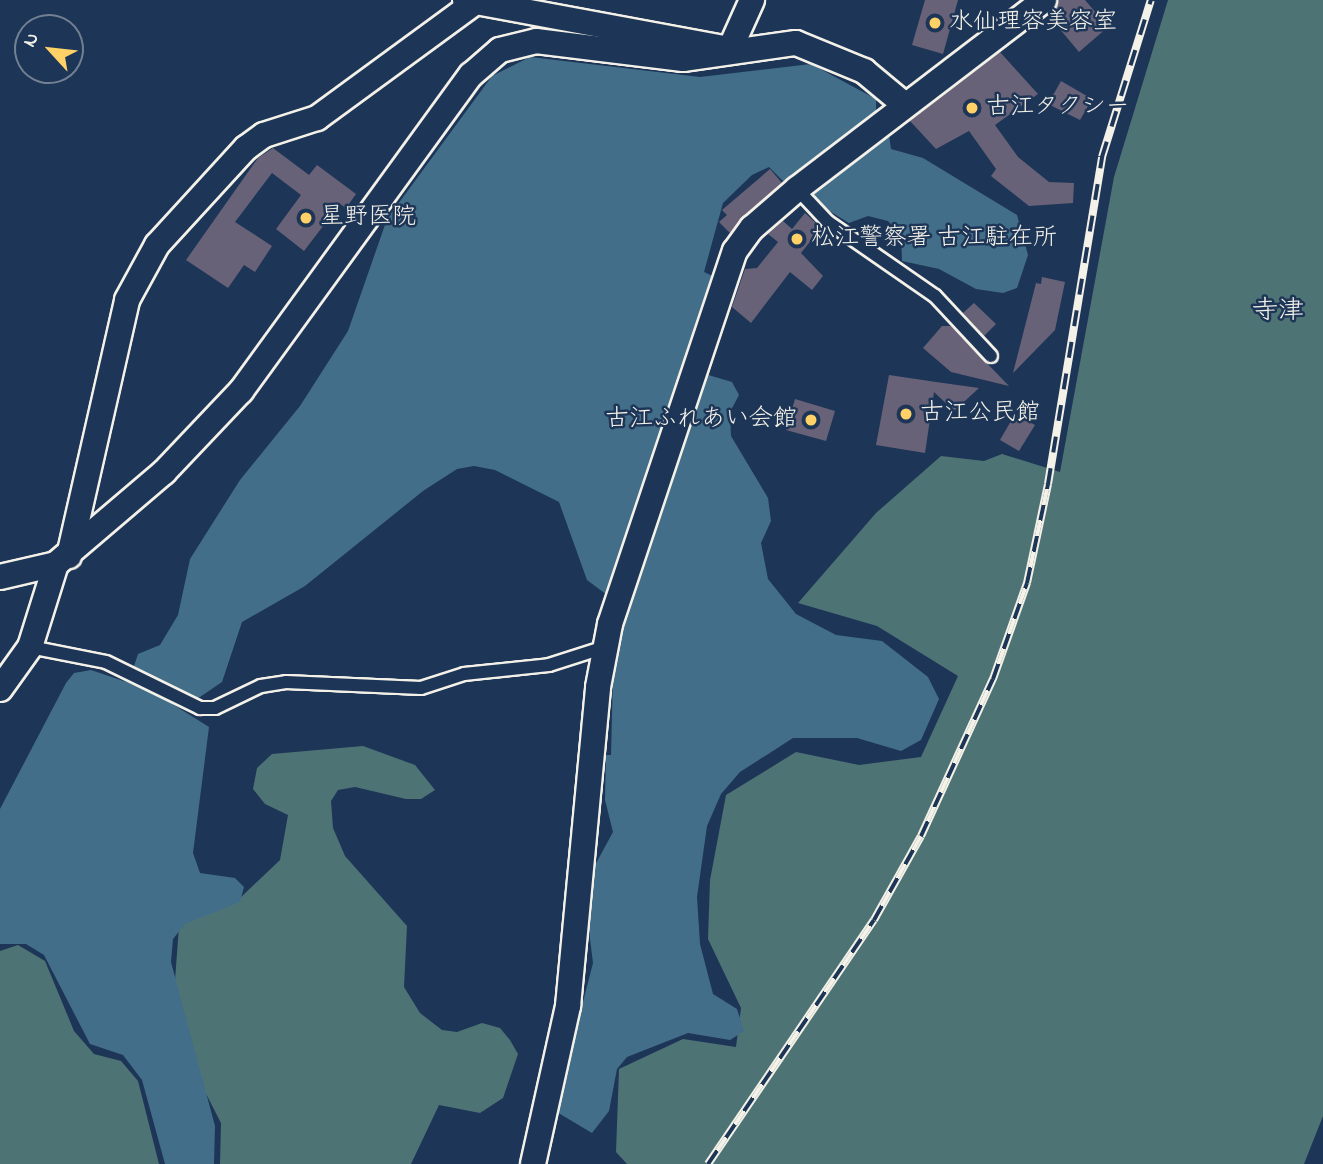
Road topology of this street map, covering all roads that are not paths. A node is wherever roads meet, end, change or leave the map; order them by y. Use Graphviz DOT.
graph roads {
  1 [pos="752,0"];
  2 [pos="1044,0"];
  3 [pos="473,1"];
  4 [pos="730,49"];
  5 [pos="905,105"];
  6 [pos="797,189"];
  7 [pos="991,356"];
  8 [pos="62,560"];
  9 [pos="0,577"];
  10 [pos="30,647"];
  11 [pos="605,647"];
  12 [pos="0,689"];
  13 [pos="533,1164"];
  1 -- 4 [label="street"];
  2 -- 5 [label="street"];
  3 -- 4 [label="street"];
  3 -- 8 [label="street"];
  4 -- 5 [label="street"];
  4 -- 8 [label="street"];
  5 -- 6 [label="street"];
  6 -- 7 [label="lane"];
  6 -- 11 [label="street"];
  8 -- 9 [label="street"];
  8 -- 10 [label="street"];
  10 -- 11 [label="lane"];
  10 -- 12 [label="street"];
  11 -- 13 [label="street"];
}
